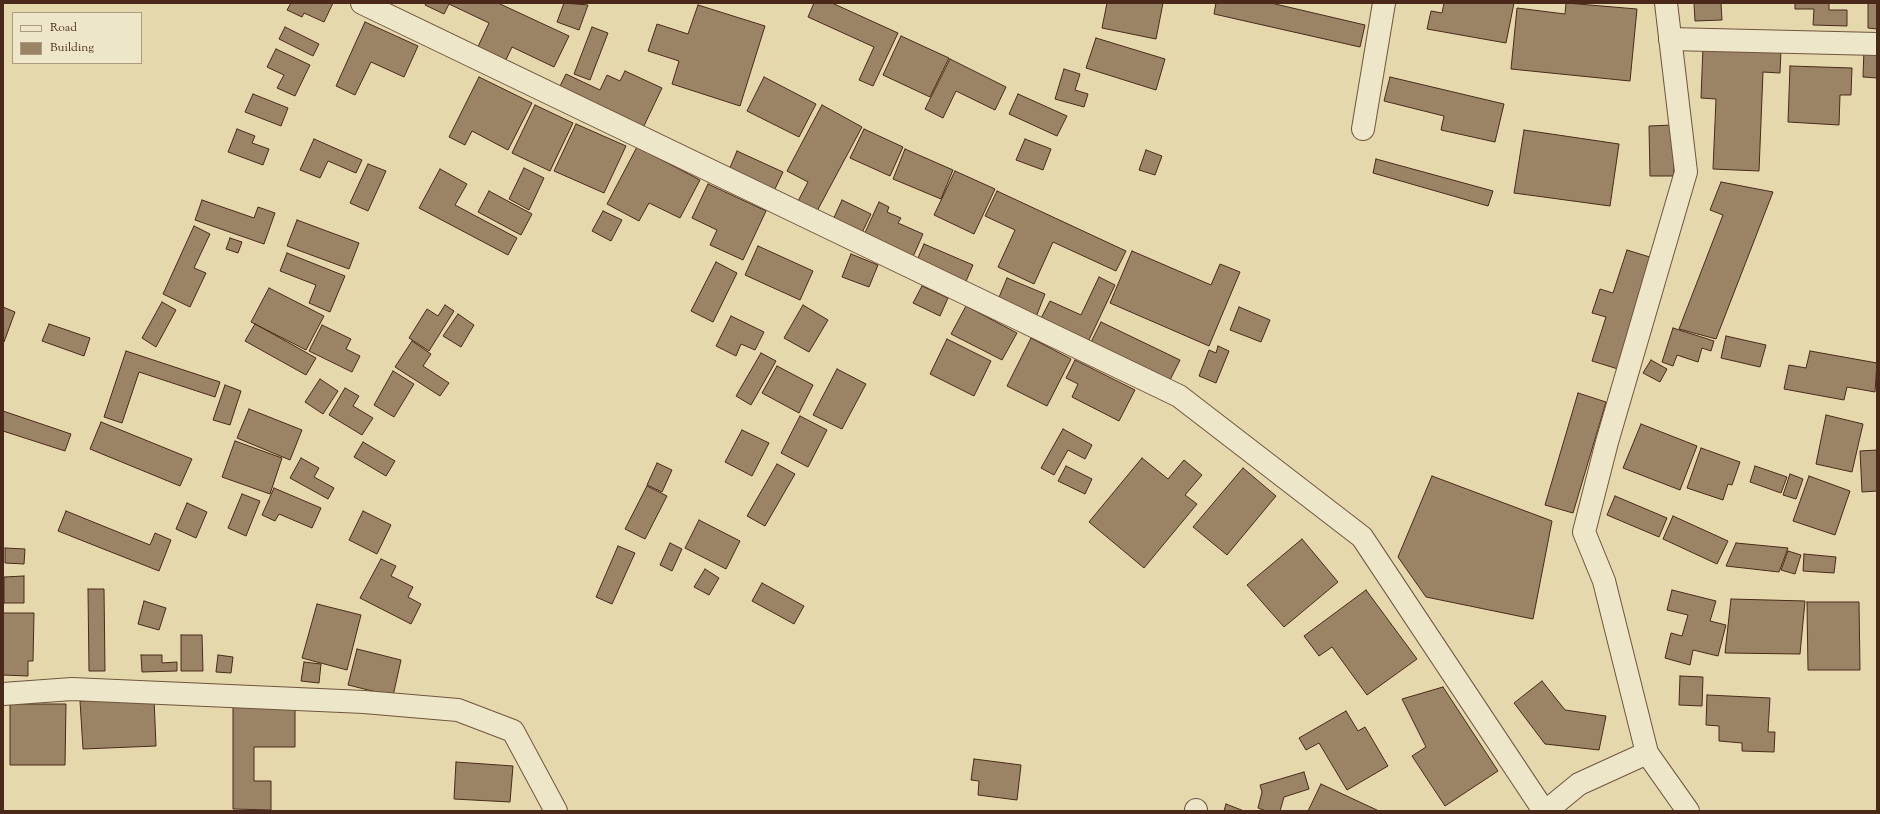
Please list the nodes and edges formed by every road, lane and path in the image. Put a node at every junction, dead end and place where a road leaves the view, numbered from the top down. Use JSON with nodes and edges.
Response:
{"nodes":[{"id":1,"x":362,"y":3,"type":"edge"},
{"id":2,"x":1384,"y":3,"type":"edge"},
{"id":3,"x":1666,"y":3,"type":"edge"},
{"id":4,"x":1670,"y":39,"type":"junction"},
{"id":5,"x":1877,"y":44,"type":"edge"},
{"id":6,"x":1363,"y":129,"type":"dead end"},
{"id":7,"x":3,"y":694,"type":"edge"},
{"id":8,"x":1647,"y":753,"type":"junction"},
{"id":9,"x":556,"y":811,"type":"edge"},
{"id":10,"x":1545,"y":811,"type":"edge"},
{"id":11,"x":1688,"y":811,"type":"edge"}],
"edges":[{"from":1,"to":10,"type":"street"},
{"from":2,"to":6,"type":"street"},
{"from":3,"to":4,"type":"street"},
{"from":4,"to":5,"type":"street"},
{"from":4,"to":8,"type":"street"},
{"from":7,"to":9,"type":"street"},
{"from":8,"to":10,"type":"street"},
{"from":8,"to":11,"type":"street"}]}
